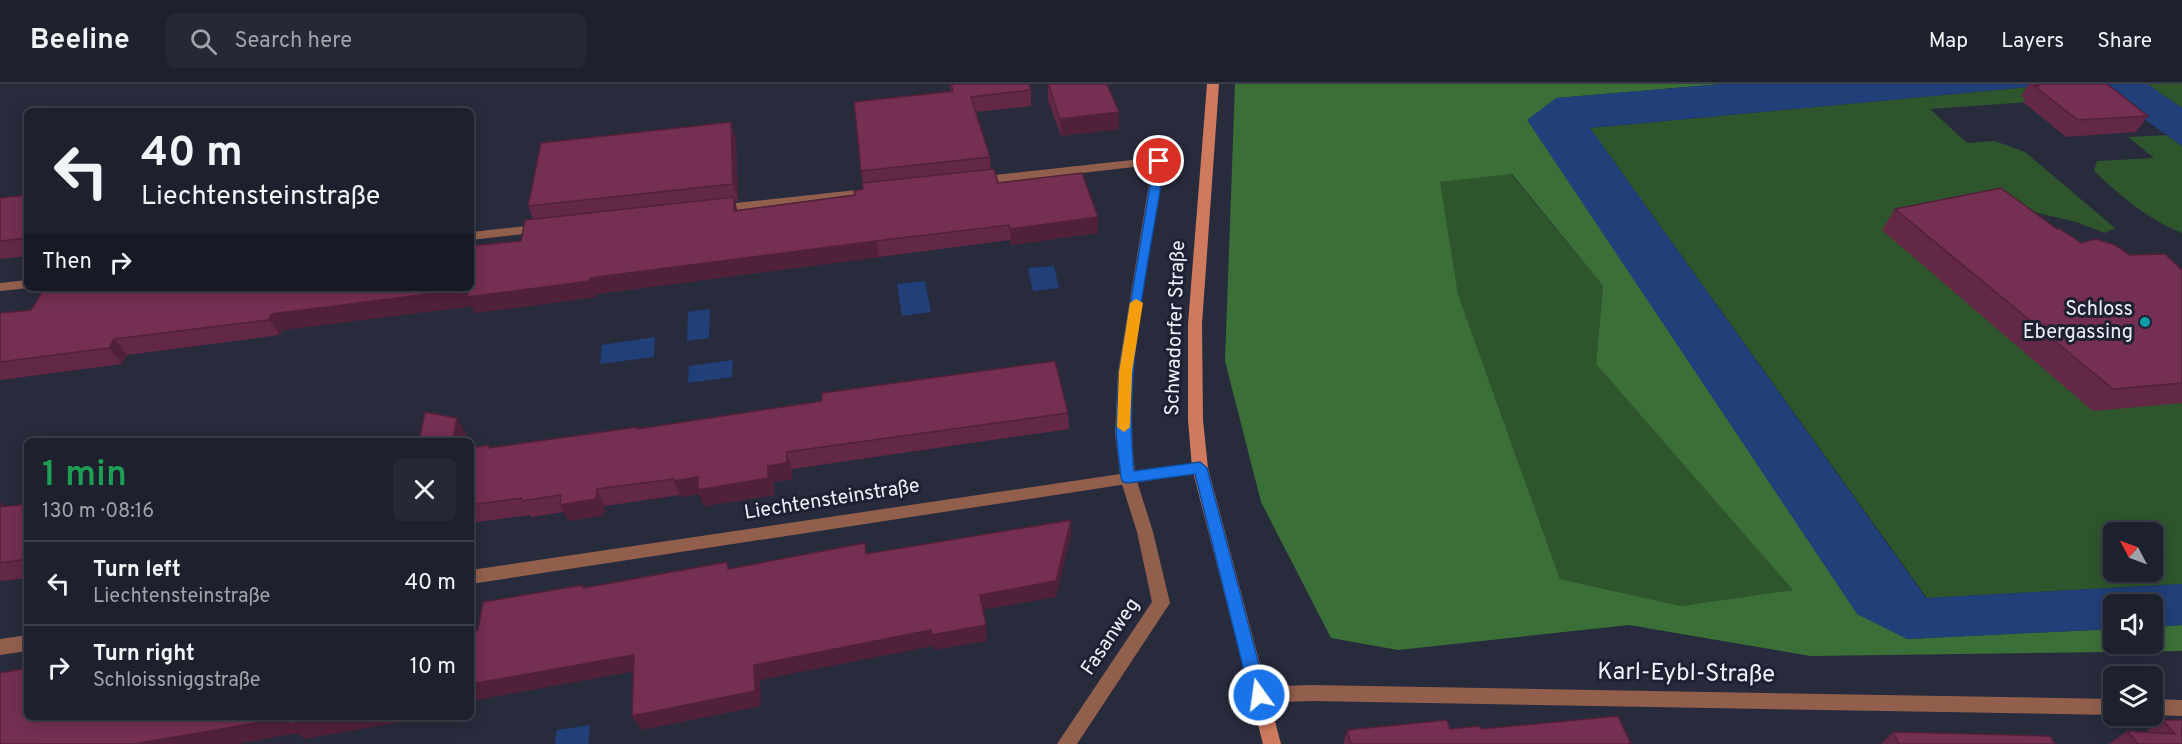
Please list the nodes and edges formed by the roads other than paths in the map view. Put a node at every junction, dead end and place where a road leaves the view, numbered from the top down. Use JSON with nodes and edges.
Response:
{"nodes":[{"id":1,"x":1213,"y":84,"type":"edge"},
{"id":2,"x":957,"y":183,"type":"edge"},
{"id":3,"x":886,"y":191,"type":"edge"},
{"id":4,"x":708,"y":210,"type":"edge"},
{"id":5,"x":554,"y":227,"type":"edge"},
{"id":6,"x":474,"y":236,"type":"edge"},
{"id":7,"x":24,"y":284,"type":"edge"},
{"id":8,"x":0,"y":287,"type":"edge"},
{"id":9,"x":1200,"y":468,"type":"junction"},
{"id":10,"x":1128,"y":478,"type":"junction"},
{"id":11,"x":474,"y":577,"type":"edge"},
{"id":12,"x":24,"y":643,"type":"edge"},
{"id":13,"x":0,"y":647,"type":"edge"},
{"id":14,"x":1259,"y":695,"type":"junction"},
{"id":15,"x":2103,"y":706,"type":"edge"},
{"id":16,"x":2163,"y":707,"type":"edge"},
{"id":17,"x":2182,"y":708,"type":"edge"},
{"id":18,"x":1066,"y":744,"type":"edge"},
{"id":19,"x":1272,"y":744,"type":"edge"}],
"edges":[{"from":1,"to":9,"type":"main road","name":"Schwadorfer Straße"},
{"from":2,"to":10,"type":"street","name":"Fasanweg"},
{"from":3,"to":4,"type":"street"},
{"from":5,"to":6,"type":"street"},
{"from":7,"to":8,"type":"street"},
{"from":9,"to":10,"type":"street","name":"Liechtensteinstraße"},
{"from":9,"to":14,"type":"main road","name":"Schwadorfer Straße"},
{"from":10,"to":11,"type":"street","name":"Liechtensteinstraße"},
{"from":10,"to":18,"type":"street","name":"Fasanweg"},
{"from":12,"to":13,"type":"street"},
{"from":14,"to":15,"type":"street","name":"Karl-Eybl-Straße"},
{"from":14,"to":19,"type":"main road","name":"Schwadorfer Straße"},
{"from":16,"to":17,"type":"street"}]}
